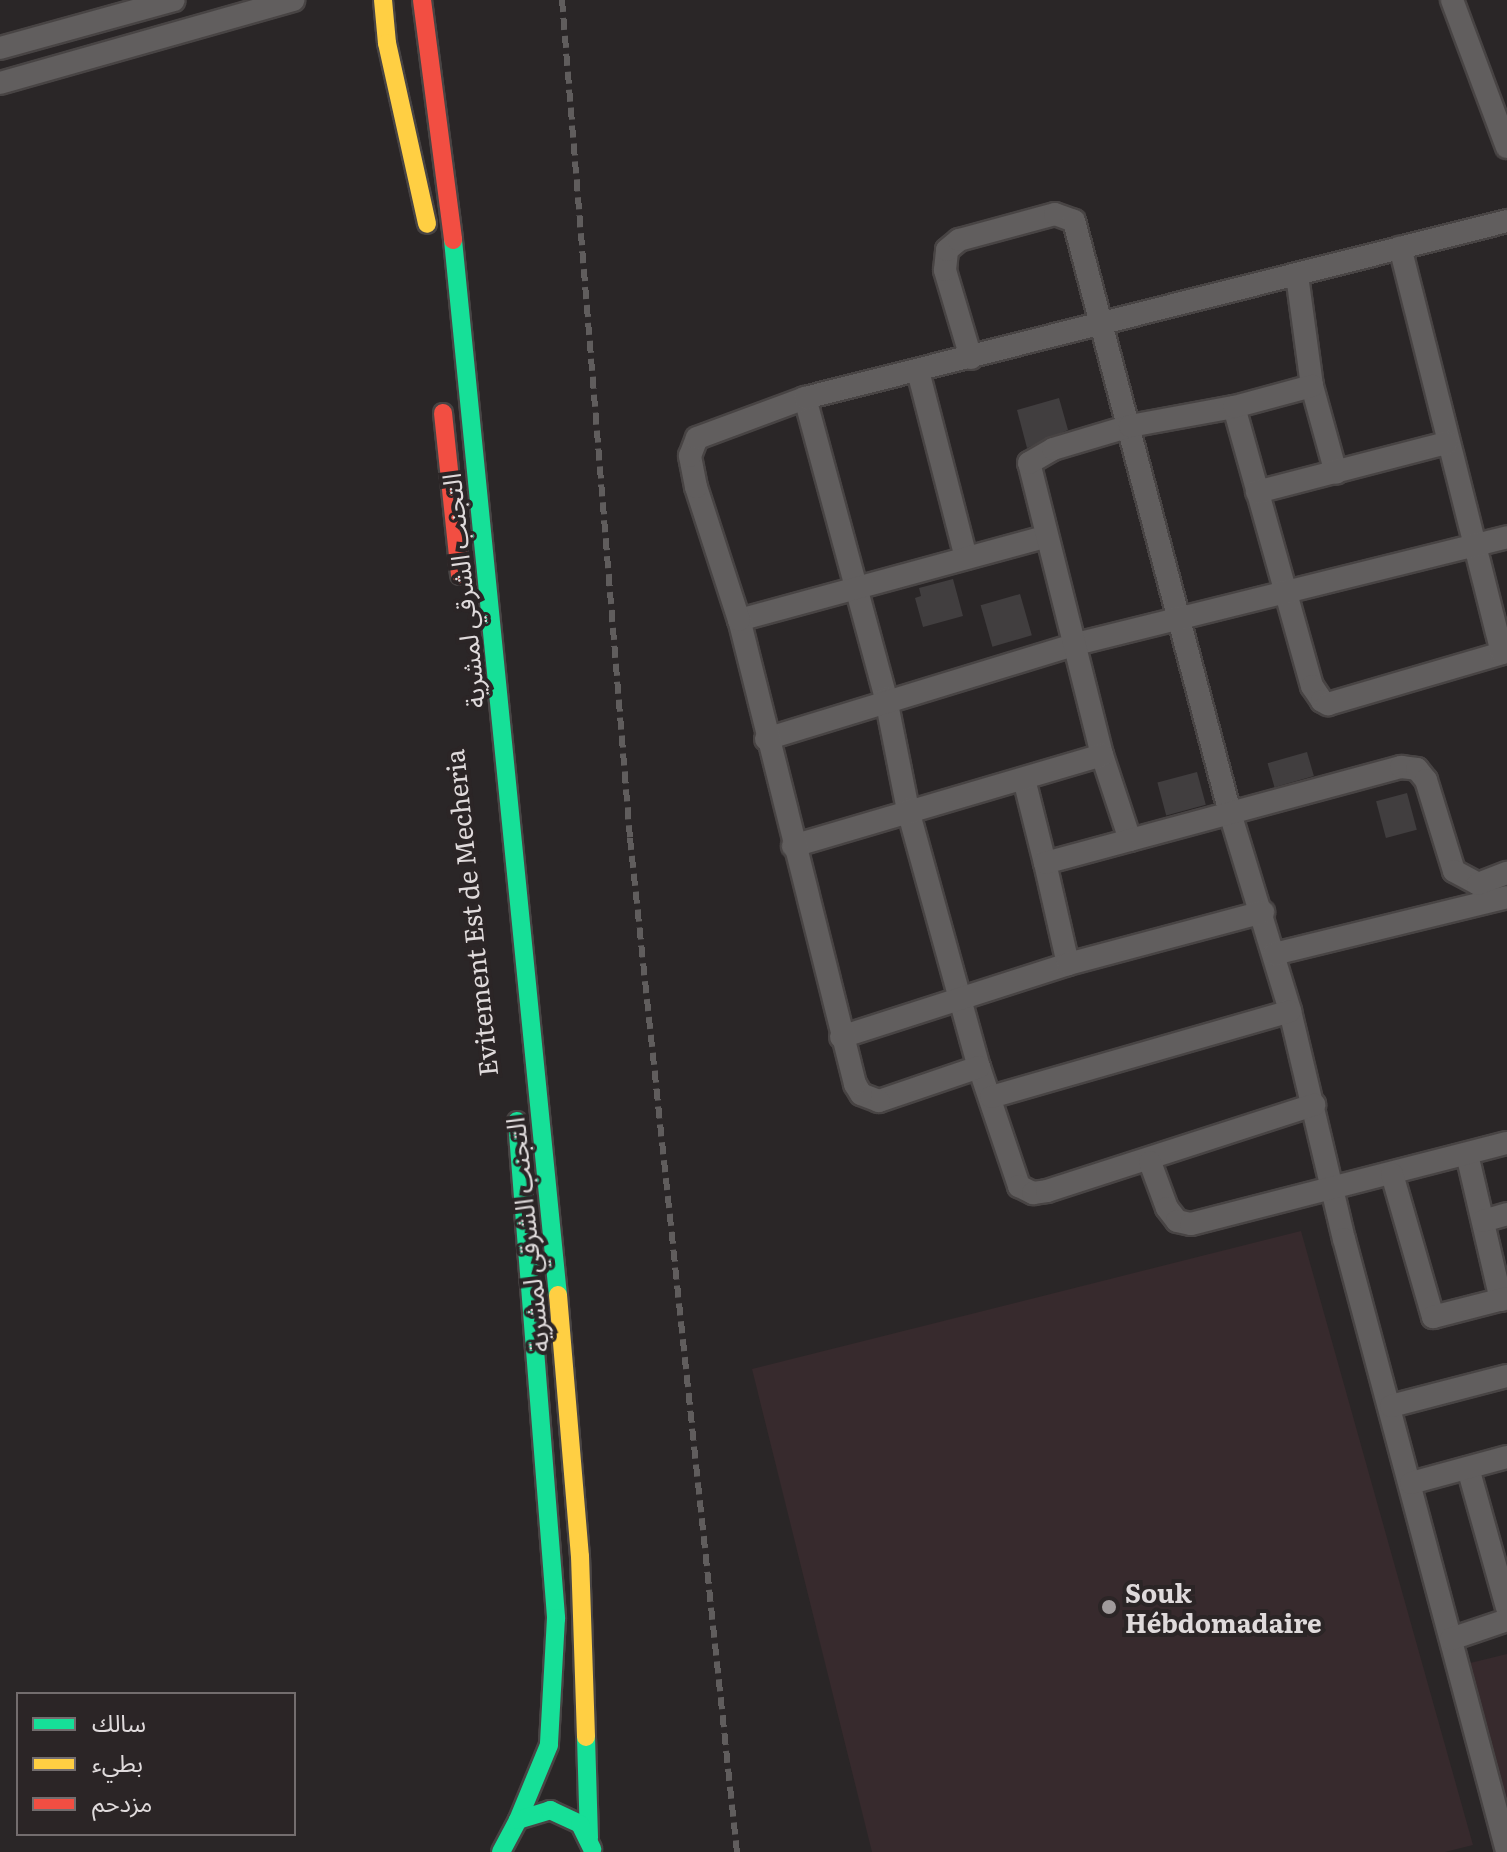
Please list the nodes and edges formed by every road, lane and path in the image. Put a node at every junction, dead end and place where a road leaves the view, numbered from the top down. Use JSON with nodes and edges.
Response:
{"nodes":[{"id":1,"x":174,"y":0,"type":"edge"},
{"id":2,"x":294,"y":0,"type":"edge"},
{"id":3,"x":383,"y":0,"type":"edge"},
{"id":4,"x":422,"y":0,"type":"edge"},
{"id":5,"x":1452,"y":0,"type":"edge"},
{"id":6,"x":0,"y":48,"type":"edge"},
{"id":7,"x":0,"y":83,"type":"edge"},
{"id":8,"x":1507,"y":147,"type":"edge"},
{"id":9,"x":1507,"y":221,"type":"edge"},
{"id":10,"x":429,"y":245,"type":"dead end"},
{"id":11,"x":1400,"y":248,"type":"junction"},
{"id":12,"x":1297,"y":275,"type":"junction"},
{"id":13,"x":1104,"y":324,"type":"junction"},
{"id":14,"x":971,"y":358,"type":"junction"},
{"id":15,"x":918,"y":371,"type":"junction"},
{"id":16,"x":1312,"y":386,"type":"junction"},
{"id":17,"x":805,"y":398,"type":"junction"},
{"id":18,"x":442,"y":400,"type":"dead end"},
{"id":19,"x":1234,"y":407,"type":"junction"},
{"id":20,"x":1130,"y":426,"type":"junction"},
{"id":21,"x":1447,"y":443,"type":"junction"},
{"id":22,"x":1336,"y":473,"type":"junction"},
{"id":23,"x":1257,"y":492,"type":"junction"},
{"id":24,"x":1045,"y":537,"type":"junction"},
{"id":25,"x":1507,"y":537,"type":"edge"},
{"id":26,"x":1478,"y":544,"type":"junction"},
{"id":27,"x":966,"y":558,"type":"junction"},
{"id":28,"x":854,"y":589,"type":"junction"},
{"id":29,"x":1288,"y":594,"type":"junction"},
{"id":30,"x":463,"y":602,"type":"dead end"},
{"id":31,"x":1180,"y":618,"type":"junction"},
{"id":32,"x":739,"y":620,"type":"junction"},
{"id":33,"x":1076,"y":644,"type":"junction"},
{"id":34,"x":1505,"y":661,"type":"edge"},
{"id":35,"x":886,"y":699,"type":"junction"},
{"id":36,"x":766,"y":739,"type":"junction"},
{"id":37,"x":1102,"y":755,"type":"junction"},
{"id":38,"x":1024,"y":779,"type":"junction"},
{"id":39,"x":908,"y":810,"type":"junction"},
{"id":40,"x":1230,"y":813,"type":"junction"},
{"id":41,"x":1130,"y":840,"type":"junction"},
{"id":42,"x":793,"y":846,"type":"junction"},
{"id":43,"x":1045,"y":863,"type":"junction"},
{"id":44,"x":1507,"y":873,"type":"edge"},
{"id":45,"x":1507,"y":897,"type":"edge"},
{"id":46,"x":1263,"y":912,"type":"junction"},
{"id":47,"x":1274,"y":954,"type":"junction"},
{"id":48,"x":1068,"y":964,"type":"junction"},
{"id":49,"x":960,"y":997,"type":"junction"},
{"id":50,"x":1290,"y":1011,"type":"junction"},
{"id":51,"x":841,"y":1037,"type":"junction"},
{"id":52,"x":979,"y":1067,"type":"junction"},
{"id":53,"x":991,"y":1097,"type":"junction"},
{"id":54,"x":515,"y":1105,"type":"dead end"},
{"id":55,"x":1314,"y":1105,"type":"junction"},
{"id":56,"x":1507,"y":1143,"type":"edge"},
{"id":57,"x":1467,"y":1154,"type":"junction"},
{"id":58,"x":1150,"y":1162,"type":"junction"},
{"id":59,"x":1392,"y":1174,"type":"junction"},
{"id":60,"x":1332,"y":1185,"type":"junction"},
{"id":61,"x":1507,"y":1214,"type":"edge"},
{"id":62,"x":1483,"y":1221,"type":"junction"},
{"id":63,"x":1504,"y":1299,"type":"edge"},
{"id":64,"x":1507,"y":1376,"type":"edge"},
{"id":65,"x":1391,"y":1406,"type":"junction"},
{"id":66,"x":1507,"y":1457,"type":"edge"},
{"id":67,"x":1468,"y":1468,"type":"junction"},
{"id":68,"x":1411,"y":1483,"type":"junction"},
{"id":69,"x":1507,"y":1608,"type":"edge"},
{"id":70,"x":1507,"y":1620,"type":"edge"},
{"id":71,"x":1451,"y":1639,"type":"junction"},
{"id":72,"x":518,"y":1820,"type":"junction"},
{"id":73,"x":591,"y":1845,"type":"edge"},
{"id":74,"x":1499,"y":1850,"type":"edge"},
{"id":75,"x":501,"y":1852,"type":"edge"}],
"edges":[{"from":1,"to":6,"type":"street"},
{"from":2,"to":7,"type":"street"},
{"from":3,"to":10,"type":"highway"},
{"from":4,"to":73,"type":"highway","name":"التجنب الشرقي لمشرية"},
{"from":5,"to":8,"type":"street"},
{"from":9,"to":11,"type":"street"},
{"from":11,"to":12,"type":"street"},
{"from":11,"to":21,"type":"street"},
{"from":12,"to":13,"type":"street"},
{"from":12,"to":16,"type":"street"},
{"from":13,"to":14,"type":"street"},
{"from":13,"to":14,"type":"street"},
{"from":13,"to":20,"type":"street"},
{"from":14,"to":15,"type":"street"},
{"from":15,"to":17,"type":"street"},
{"from":15,"to":27,"type":"street"},
{"from":16,"to":19,"type":"street"},
{"from":16,"to":22,"type":"street"},
{"from":17,"to":28,"type":"street"},
{"from":17,"to":32,"type":"street"},
{"from":18,"to":30,"type":"highway"},
{"from":19,"to":20,"type":"street"},
{"from":19,"to":23,"type":"street"},
{"from":20,"to":24,"type":"street"},
{"from":20,"to":31,"type":"street"},
{"from":21,"to":22,"type":"street"},
{"from":21,"to":26,"type":"street"},
{"from":22,"to":23,"type":"street"},
{"from":23,"to":29,"type":"street"},
{"from":24,"to":27,"type":"street"},
{"from":24,"to":33,"type":"street"},
{"from":25,"to":26,"type":"street"},
{"from":26,"to":29,"type":"street"},
{"from":26,"to":34,"type":"street"},
{"from":27,"to":28,"type":"street"},
{"from":28,"to":32,"type":"street"},
{"from":28,"to":35,"type":"street"},
{"from":29,"to":31,"type":"street"},
{"from":29,"to":34,"type":"street"},
{"from":31,"to":33,"type":"street"},
{"from":31,"to":40,"type":"street"},
{"from":32,"to":36,"type":"street"},
{"from":33,"to":35,"type":"street"},
{"from":33,"to":37,"type":"street"},
{"from":35,"to":36,"type":"street"},
{"from":35,"to":39,"type":"street"},
{"from":36,"to":42,"type":"street"},
{"from":37,"to":38,"type":"street"},
{"from":37,"to":41,"type":"street"},
{"from":38,"to":39,"type":"street"},
{"from":38,"to":43,"type":"street"},
{"from":39,"to":42,"type":"street"},
{"from":39,"to":49,"type":"street"},
{"from":40,"to":41,"type":"street"},
{"from":40,"to":44,"type":"street"},
{"from":40,"to":46,"type":"street"},
{"from":41,"to":43,"type":"street"},
{"from":42,"to":51,"type":"street"},
{"from":43,"to":48,"type":"street"},
{"from":45,"to":47,"type":"street"},
{"from":46,"to":47,"type":"street"},
{"from":46,"to":48,"type":"street"},
{"from":47,"to":50,"type":"street"},
{"from":48,"to":49,"type":"street"},
{"from":49,"to":51,"type":"street"},
{"from":49,"to":52,"type":"street"},
{"from":50,"to":53,"type":"street"},
{"from":50,"to":55,"type":"street"},
{"from":51,"to":52,"type":"street"},
{"from":52,"to":53,"type":"street"},
{"from":53,"to":58,"type":"street"},
{"from":54,"to":72,"type":"highway","name":"Evitement Est de Mecheria"},
{"from":55,"to":58,"type":"street"},
{"from":55,"to":60,"type":"street"},
{"from":56,"to":57,"type":"street"},
{"from":57,"to":59,"type":"street"},
{"from":57,"to":62,"type":"street"},
{"from":58,"to":60,"type":"street"},
{"from":59,"to":60,"type":"street"},
{"from":59,"to":63,"type":"street"},
{"from":60,"to":65,"type":"street"},
{"from":61,"to":62,"type":"street"},
{"from":62,"to":63,"type":"street"},
{"from":64,"to":65,"type":"street"},
{"from":65,"to":68,"type":"street"},
{"from":66,"to":67,"type":"street"},
{"from":67,"to":68,"type":"street"},
{"from":67,"to":69,"type":"street"},
{"from":68,"to":71,"type":"street"},
{"from":70,"to":71,"type":"street"},
{"from":71,"to":74,"type":"street"},
{"from":72,"to":73,"type":"highway"},
{"from":72,"to":75,"type":"highway","name":"Evitement Est de Mecheria"}]}
